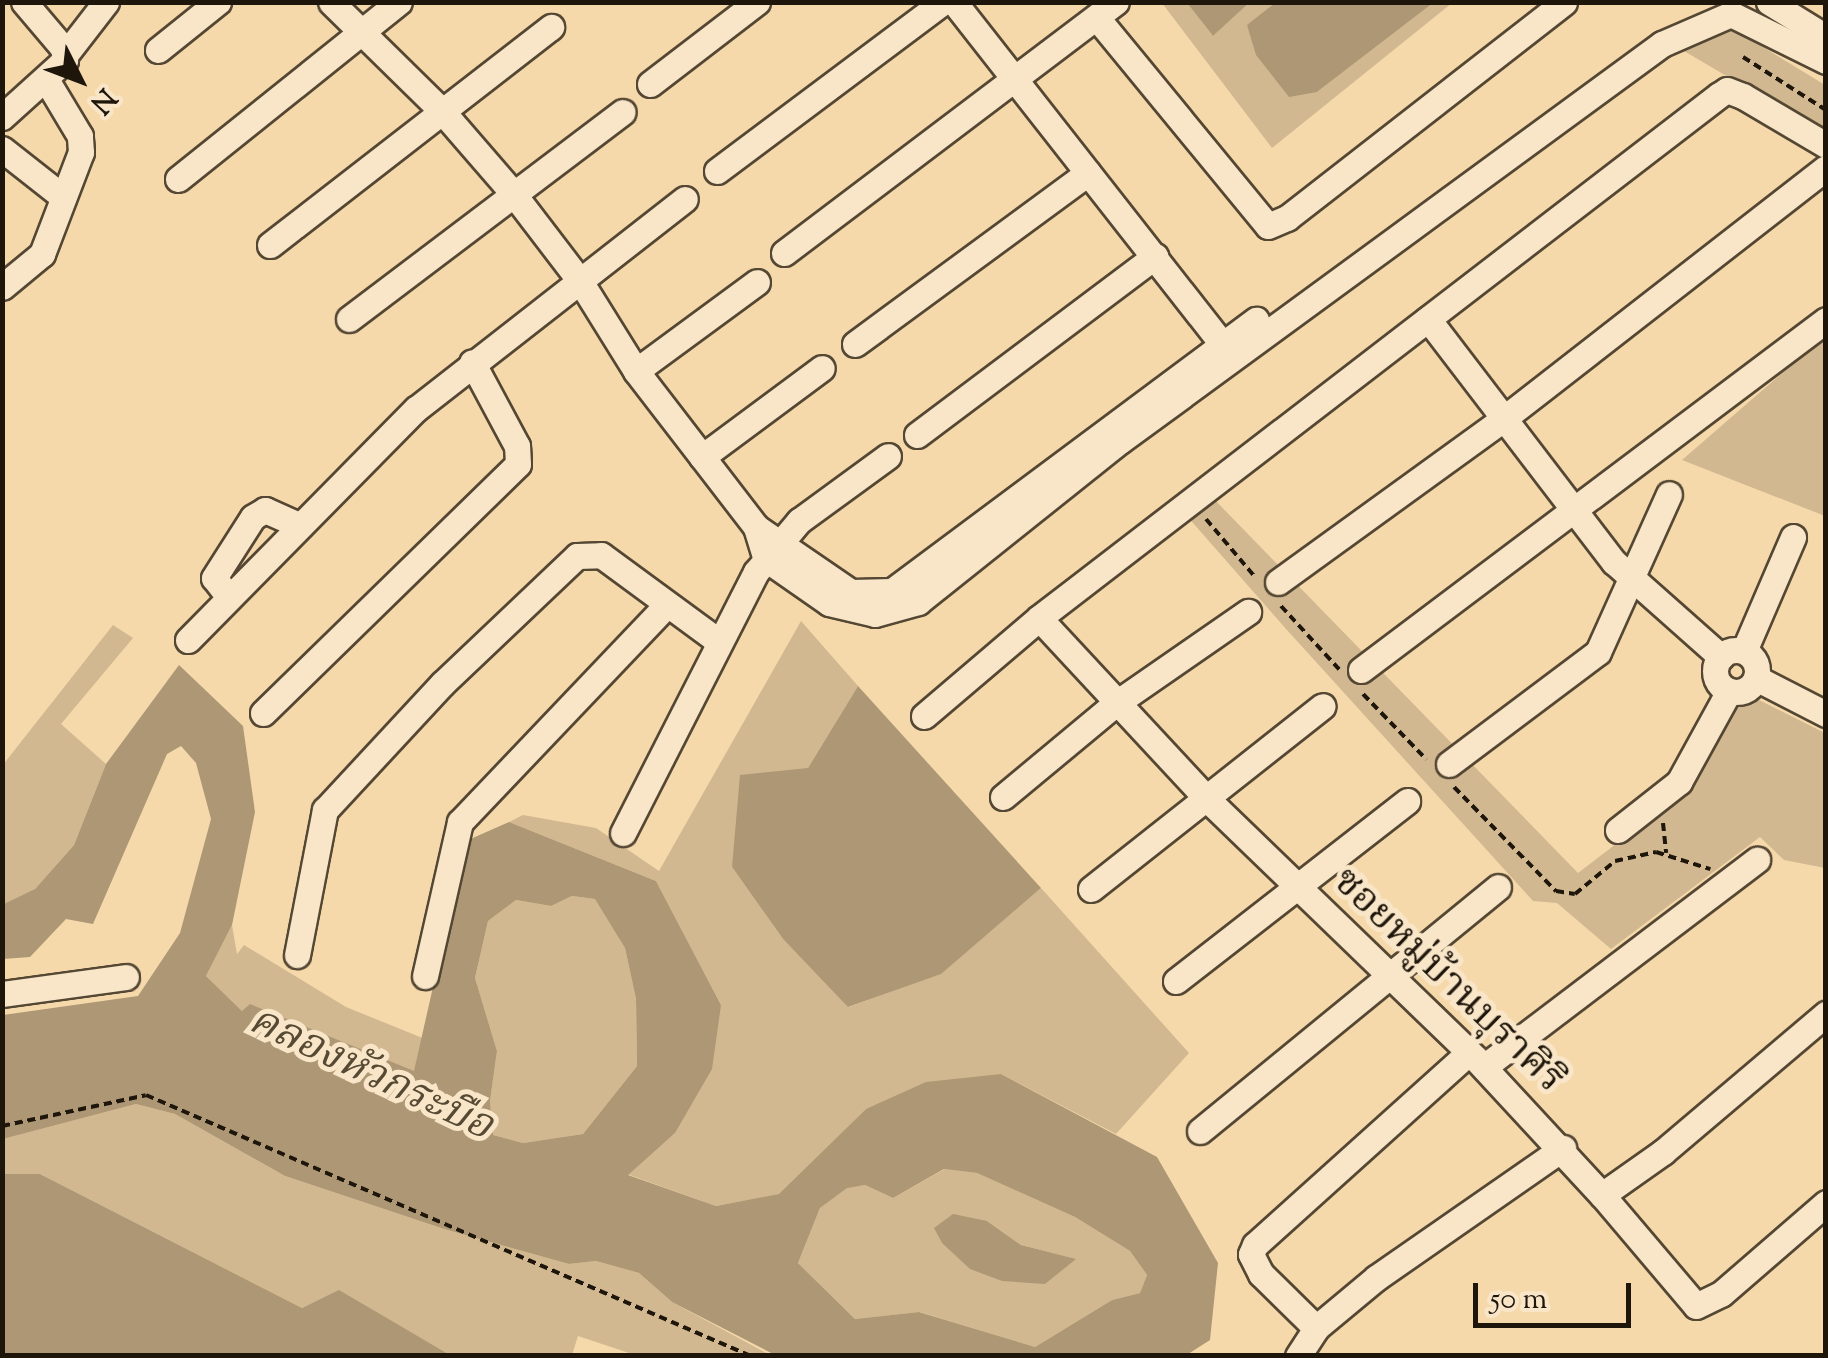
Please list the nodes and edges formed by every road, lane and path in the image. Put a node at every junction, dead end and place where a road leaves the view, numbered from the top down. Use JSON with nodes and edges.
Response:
{"nodes":[{"id":1,"x":24,"y":2,"type":"edge"},
{"id":2,"x":106,"y":2,"type":"edge"},
{"id":3,"x":218,"y":2,"type":"edge"},
{"id":4,"x":331,"y":2,"type":"edge"},
{"id":5,"x":400,"y":2,"type":"edge"},
{"id":6,"x":757,"y":2,"type":"edge"},
{"id":7,"x":943,"y":2,"type":"edge"},
{"id":8,"x":954,"y":2,"type":"edge"},
{"id":9,"x":1564,"y":2,"type":"edge"},
{"id":10,"x":1732,"y":2,"type":"edge"},
{"id":11,"x":1769,"y":2,"type":"edge"},
{"id":12,"x":1107,"y":10,"type":"edge"},
{"id":13,"x":551,"y":26,"type":"dead end"},
{"id":14,"x":358,"y":34,"type":"junction"},
{"id":15,"x":1826,"y":37,"type":"edge"},
{"id":16,"x":158,"y":50,"type":"dead end"},
{"id":17,"x":65,"y":55,"type":"junction"},
{"id":18,"x":1742,"y":57,"type":"dead end"},
{"id":19,"x":1826,"y":61,"type":"edge"},
{"id":20,"x":46,"y":81,"type":"junction"},
{"id":21,"x":1014,"y":83,"type":"junction"},
{"id":22,"x":650,"y":84,"type":"dead end"},
{"id":23,"x":442,"y":110,"type":"junction"},
{"id":24,"x":1826,"y":110,"type":"edge"},
{"id":25,"x":623,"y":112,"type":"dead end"},
{"id":26,"x":2,"y":117,"type":"edge"},
{"id":27,"x":1826,"y":145,"type":"edge"},
{"id":28,"x":2,"y":150,"type":"edge"},
{"id":29,"x":1826,"y":168,"type":"edge"},
{"id":30,"x":717,"y":172,"type":"dead end"},
{"id":31,"x":1088,"y":173,"type":"junction"},
{"id":32,"x":178,"y":179,"type":"dead end"},
{"id":33,"x":512,"y":192,"type":"junction"},
{"id":34,"x":63,"y":197,"type":"junction"},
{"id":35,"x":685,"y":200,"type":"dead end"},
{"id":36,"x":270,"y":245,"type":"dead end"},
{"id":37,"x":784,"y":253,"type":"dead end"},
{"id":38,"x":1155,"y":256,"type":"junction"},
{"id":39,"x":580,"y":281,"type":"junction"},
{"id":40,"x":757,"y":282,"type":"dead end"},
{"id":41,"x":2,"y":287,"type":"edge"},
{"id":42,"x":349,"y":319,"type":"dead end"},
{"id":43,"x":1428,"y":319,"type":"junction"},
{"id":44,"x":1826,"y":320,"type":"edge"},
{"id":45,"x":854,"y":344,"type":"dead end"},
{"id":46,"x":1228,"y":351,"type":"junction"},
{"id":47,"x":472,"y":362,"type":"junction"},
{"id":48,"x":822,"y":368,"type":"dead end"},
{"id":49,"x":636,"y":371,"type":"junction"},
{"id":50,"x":1502,"y":420,"type":"junction"},
{"id":51,"x":918,"y":435,"type":"dead end"},
{"id":52,"x":888,"y":456,"type":"dead end"},
{"id":53,"x":702,"y":458,"type":"junction"},
{"id":54,"x":1669,"y":494,"type":"dead end"},
{"id":55,"x":1576,"y":511,"type":"junction"},
{"id":56,"x":298,"y":526,"type":"junction"},
{"id":57,"x":1793,"y":537,"type":"dead end"},
{"id":58,"x":772,"y":550,"type":"junction"},
{"id":59,"x":1632,"y":579,"type":"junction"},
{"id":60,"x":1278,"y":582,"type":"dead end"},
{"id":61,"x":228,"y":597,"type":"junction"},
{"id":62,"x":666,"y":606,"type":"junction"},
{"id":63,"x":1248,"y":612,"type":"dead end"},
{"id":64,"x":1039,"y":618,"type":"junction"},
{"id":65,"x":188,"y":640,"type":"dead end"},
{"id":66,"x":718,"y":640,"type":"junction"},
{"id":67,"x":1732,"y":654,"type":"junction"},
{"id":68,"x":1360,"y":670,"type":"dead end"},
{"id":69,"x":1756,"y":678,"type":"junction"},
{"id":70,"x":1729,"y":691,"type":"junction"},
{"id":71,"x":1115,"y":704,"type":"junction"},
{"id":72,"x":1323,"y":706,"type":"dead end"},
{"id":73,"x":262,"y":713,"type":"dead end"},
{"id":74,"x":1826,"y":714,"type":"edge"},
{"id":75,"x":924,"y":716,"type":"dead end"},
{"id":76,"x":1449,"y":764,"type":"dead end"},
{"id":77,"x":1003,"y":797,"type":"dead end"},
{"id":78,"x":1206,"y":798,"type":"junction"},
{"id":79,"x":1407,"y":801,"type":"dead end"},
{"id":80,"x":1618,"y":830,"type":"dead end"},
{"id":81,"x":623,"y":833,"type":"dead end"},
{"id":82,"x":1757,"y":860,"type":"dead end"},
{"id":83,"x":1498,"y":887,"type":"dead end"},
{"id":84,"x":1091,"y":888,"type":"dead end"},
{"id":85,"x":1296,"y":888,"type":"junction"},
{"id":86,"x":297,"y":954,"type":"dead end"},
{"id":87,"x":425,"y":976,"type":"dead end"},
{"id":88,"x":1388,"y":976,"type":"junction"},
{"id":89,"x":126,"y":977,"type":"dead end"},
{"id":90,"x":1176,"y":981,"type":"dead end"},
{"id":91,"x":2,"y":994,"type":"edge"},
{"id":92,"x":1826,"y":1014,"type":"edge"},
{"id":93,"x":1477,"y":1060,"type":"junction"},
{"id":94,"x":2,"y":1126,"type":"edge"},
{"id":95,"x":1200,"y":1131,"type":"dead end"},
{"id":96,"x":1563,"y":1148,"type":"junction"},
{"id":97,"x":1602,"y":1194,"type":"junction"},
{"id":98,"x":1826,"y":1203,"type":"edge"},
{"id":99,"x":1316,"y":1328,"type":"junction"},
{"id":100,"x":750,"y":1356,"type":"edge"},
{"id":101,"x":1298,"y":1356,"type":"edge"}],
"edges":[{"from":1,"to":17,"type":"street"},
{"from":2,"to":17,"type":"street"},
{"from":3,"to":16,"type":"street"},
{"from":4,"to":14,"type":"street"},
{"from":5,"to":14,"type":"street"},
{"from":6,"to":22,"type":"street"},
{"from":7,"to":30,"type":"street"},
{"from":8,"to":21,"type":"street"},
{"from":9,"to":12,"type":"street"},
{"from":10,"to":46,"type":"street"},
{"from":11,"to":15,"type":"street"},
{"from":12,"to":21,"type":"street"},
{"from":13,"to":23,"type":"street"},
{"from":14,"to":23,"type":"street"},
{"from":14,"to":32,"type":"street"},
{"from":17,"to":20,"type":"street"},
{"from":18,"to":24,"type":"path"},
{"from":19,"to":46,"type":"street"},
{"from":20,"to":26,"type":"street"},
{"from":20,"to":34,"type":"street"},
{"from":21,"to":31,"type":"street"},
{"from":21,"to":37,"type":"street"},
{"from":23,"to":33,"type":"street"},
{"from":23,"to":36,"type":"street"},
{"from":25,"to":33,"type":"street"},
{"from":27,"to":43,"type":"street"},
{"from":28,"to":34,"type":"street"},
{"from":29,"to":50,"type":"street"},
{"from":31,"to":38,"type":"street"},
{"from":31,"to":45,"type":"street"},
{"from":33,"to":39,"type":"street"},
{"from":33,"to":42,"type":"street"},
{"from":34,"to":41,"type":"street"},
{"from":35,"to":39,"type":"street"},
{"from":38,"to":46,"type":"street"},
{"from":38,"to":51,"type":"street"},
{"from":39,"to":47,"type":"street"},
{"from":39,"to":49,"type":"street"},
{"from":40,"to":49,"type":"street"},
{"from":43,"to":50,"type":"street"},
{"from":43,"to":64,"type":"street"},
{"from":44,"to":55,"type":"street"},
{"from":46,"to":58,"type":"street"},
{"from":47,"to":56,"type":"street"},
{"from":47,"to":73,"type":"street"},
{"from":48,"to":53,"type":"street"},
{"from":49,"to":53,"type":"street"},
{"from":50,"to":55,"type":"street"},
{"from":50,"to":60,"type":"street"},
{"from":52,"to":58,"type":"street"},
{"from":53,"to":58,"type":"street"},
{"from":54,"to":59,"type":"street"},
{"from":55,"to":59,"type":"street"},
{"from":55,"to":68,"type":"street"},
{"from":56,"to":61,"type":"street"},
{"from":56,"to":61,"type":"street"},
{"from":57,"to":67,"type":"street"},
{"from":58,"to":66,"type":"street"},
{"from":59,"to":67,"type":"street"},
{"from":59,"to":76,"type":"street"},
{"from":61,"to":65,"type":"street"},
{"from":62,"to":66,"type":"street"},
{"from":62,"to":86,"type":"street"},
{"from":62,"to":87,"type":"street"},
{"from":63,"to":71,"type":"street"},
{"from":64,"to":71,"type":"street","name":"ซอยหมู่บ้านบุราศิริ"},
{"from":64,"to":75,"type":"street"},
{"from":66,"to":81,"type":"street"},
{"from":67,"to":69,"type":"street"},
{"from":67,"to":70,"type":"street"},
{"from":69,"to":70,"type":"street"},
{"from":69,"to":74,"type":"street"},
{"from":70,"to":80,"type":"street"},
{"from":71,"to":77,"type":"street"},
{"from":71,"to":78,"type":"street","name":"ซอยหมู่บ้านบุราศิริ"},
{"from":72,"to":78,"type":"street"},
{"from":78,"to":84,"type":"street"},
{"from":78,"to":85,"type":"street","name":"ซอยหมู่บ้านบุราศิริ"},
{"from":79,"to":85,"type":"street"},
{"from":82,"to":93,"type":"street"},
{"from":83,"to":88,"type":"street"},
{"from":85,"to":88,"type":"street","name":"ซอยหมู่บ้านบุราศิริ"},
{"from":85,"to":90,"type":"street"},
{"from":88,"to":93,"type":"street","name":"ซอยหมู่บ้านบุราศิริ"},
{"from":88,"to":95,"type":"street"},
{"from":89,"to":91,"type":"street"},
{"from":92,"to":97,"type":"street"},
{"from":93,"to":96,"type":"street","name":"ซอยหมู่บ้านบุราศิริ"},
{"from":93,"to":99,"type":"street"},
{"from":94,"to":100,"type":"path"},
{"from":96,"to":97,"type":"street","name":"ซอยหมู่บ้านบุราศิริ"},
{"from":96,"to":99,"type":"street"},
{"from":97,"to":98,"type":"street","name":"ซอยหมู่บ้านบุราศิริ"},
{"from":99,"to":101,"type":"street"}]}
